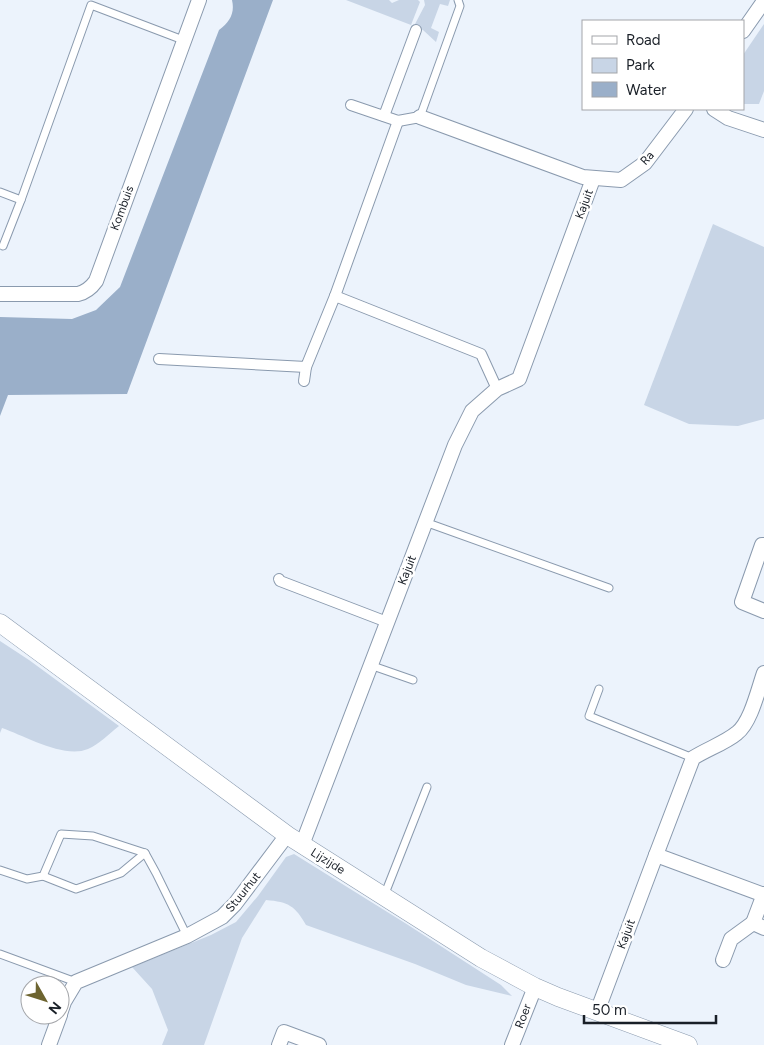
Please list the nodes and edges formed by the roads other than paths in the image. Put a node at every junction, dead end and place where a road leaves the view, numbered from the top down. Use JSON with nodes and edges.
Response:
{"nodes":[{"id":1,"x":199,"y":0,"type":"edge"},
{"id":2,"x":458,"y":0,"type":"edge"},
{"id":3,"x":764,"y":1,"type":"edge"},
{"id":4,"x":416,"y":30,"type":"dead end"},
{"id":5,"x":744,"y":30,"type":"edge"},
{"id":6,"x":183,"y":40,"type":"junction"},
{"id":7,"x":351,"y":105,"type":"dead end"},
{"id":8,"x":685,"y":110,"type":"edge"},
{"id":9,"x":716,"y":110,"type":"edge"},
{"id":10,"x":384,"y":116,"type":"junction"},
{"id":11,"x":420,"y":116,"type":"junction"},
{"id":12,"x":398,"y":121,"type":"junction"},
{"id":13,"x":764,"y":130,"type":"edge"},
{"id":14,"x":593,"y":179,"type":"junction"},
{"id":15,"x":0,"y":192,"type":"edge"},
{"id":16,"x":20,"y":200,"type":"junction"},
{"id":17,"x":3,"y":246,"type":"dead end"},
{"id":18,"x":0,"y":294,"type":"edge"},
{"id":19,"x":335,"y":296,"type":"junction"},
{"id":20,"x":159,"y":360,"type":"dead end"},
{"id":21,"x":306,"y":367,"type":"junction"},
{"id":22,"x":304,"y":381,"type":"dead end"},
{"id":23,"x":497,"y":388,"type":"junction"},
{"id":24,"x":425,"y":522,"type":"junction"},
{"id":25,"x":764,"y":545,"type":"edge"},
{"id":26,"x":279,"y":579,"type":"dead end"},
{"id":27,"x":609,"y":588,"type":"dead end"},
{"id":28,"x":764,"y":611,"type":"edge"},
{"id":29,"x":387,"y":622,"type":"junction"},
{"id":30,"x":0,"y":623,"type":"edge"},
{"id":31,"x":370,"y":665,"type":"junction"},
{"id":32,"x":764,"y":673,"type":"edge"},
{"id":33,"x":413,"y":680,"type":"dead end"},
{"id":34,"x":599,"y":689,"type":"dead end"},
{"id":35,"x":693,"y":758,"type":"junction"},
{"id":36,"x":427,"y":787,"type":"dead end"},
{"id":37,"x":287,"y":835,"type":"junction"},
{"id":38,"x":302,"y":845,"type":"junction"},
{"id":39,"x":145,"y":854,"type":"junction"},
{"id":40,"x":656,"y":855,"type":"junction"},
{"id":41,"x":0,"y":870,"type":"edge"},
{"id":42,"x":43,"y":876,"type":"junction"},
{"id":43,"x":764,"y":895,"type":"edge"},
{"id":44,"x":384,"y":897,"type":"junction"},
{"id":45,"x":758,"y":925,"type":"edge"},
{"id":46,"x":187,"y":936,"type":"junction"},
{"id":47,"x":0,"y":954,"type":"edge"},
{"id":48,"x":723,"y":960,"type":"dead end"},
{"id":49,"x":76,"y":982,"type":"junction"},
{"id":50,"x":535,"y":987,"type":"junction"},
{"id":51,"x":70,"y":992,"type":"edge"},
{"id":52,"x":597,"y":1012,"type":"junction"},
{"id":53,"x":56,"y":1025,"type":"edge"},
{"id":54,"x":49,"y":1045,"type":"edge"},
{"id":55,"x":279,"y":1045,"type":"edge"},
{"id":56,"x":319,"y":1045,"type":"edge"},
{"id":57,"x":512,"y":1045,"type":"edge"},
{"id":58,"x":688,"y":1045,"type":"edge"}],
"edges":[{"from":1,"to":6,"type":"street","name":"Kombuis"},
{"from":2,"to":11,"type":"lane"},
{"from":3,"to":5,"type":"street"},
{"from":4,"to":10,"type":"street"},
{"from":6,"to":16,"type":"lane"},
{"from":6,"to":18,"type":"street","name":"Kombuis"},
{"from":7,"to":10,"type":"street"},
{"from":8,"to":14,"type":"street","name":"Ra"},
{"from":9,"to":13,"type":"street"},
{"from":10,"to":12,"type":"street"},
{"from":11,"to":12,"type":"street"},
{"from":11,"to":14,"type":"street","name":"Kajuit"},
{"from":12,"to":19,"type":"street"},
{"from":14,"to":23,"type":"street","name":"Kajuit"},
{"from":15,"to":16,"type":"lane"},
{"from":16,"to":17,"type":"lane"},
{"from":19,"to":21,"type":"street"},
{"from":19,"to":23,"type":"street"},
{"from":20,"to":21,"type":"street"},
{"from":21,"to":22,"type":"street"},
{"from":23,"to":24,"type":"street","name":"Kajuit"},
{"from":24,"to":27,"type":"lane"},
{"from":24,"to":29,"type":"street","name":"Kajuit"},
{"from":25,"to":28,"type":"street"},
{"from":26,"to":29,"type":"street"},
{"from":29,"to":31,"type":"street","name":"Kajuit"},
{"from":30,"to":37,"type":"street","name":"Lijzijde"},
{"from":31,"to":33,"type":"lane"},
{"from":31,"to":38,"type":"street","name":"Kajuit"},
{"from":32,"to":35,"type":"street"},
{"from":34,"to":35,"type":"lane"},
{"from":35,"to":40,"type":"street","name":"Kajuit"},
{"from":36,"to":44,"type":"lane"},
{"from":37,"to":38,"type":"street","name":"Lijzijde"},
{"from":37,"to":46,"type":"street","name":"Stuurhut"},
{"from":38,"to":44,"type":"street","name":"Lijzijde"},
{"from":39,"to":42,"type":"lane"},
{"from":39,"to":42,"type":"lane"},
{"from":39,"to":46,"type":"lane"},
{"from":40,"to":43,"type":"street"},
{"from":40,"to":52,"type":"street","name":"Kajuit"},
{"from":41,"to":42,"type":"lane"},
{"from":43,"to":45,"type":"street"},
{"from":44,"to":50,"type":"street","name":"Lijzijde"},
{"from":45,"to":48,"type":"street"},
{"from":46,"to":49,"type":"street","name":"Stuurhut"},
{"from":47,"to":49,"type":"lane"},
{"from":49,"to":51,"type":"street"},
{"from":50,"to":52,"type":"street","name":"Lijzijde"},
{"from":50,"to":57,"type":"street","name":"Roer"},
{"from":52,"to":58,"type":"street","name":"Lijzijde"},
{"from":53,"to":54,"type":"street"},
{"from":55,"to":56,"type":"street"}]}
